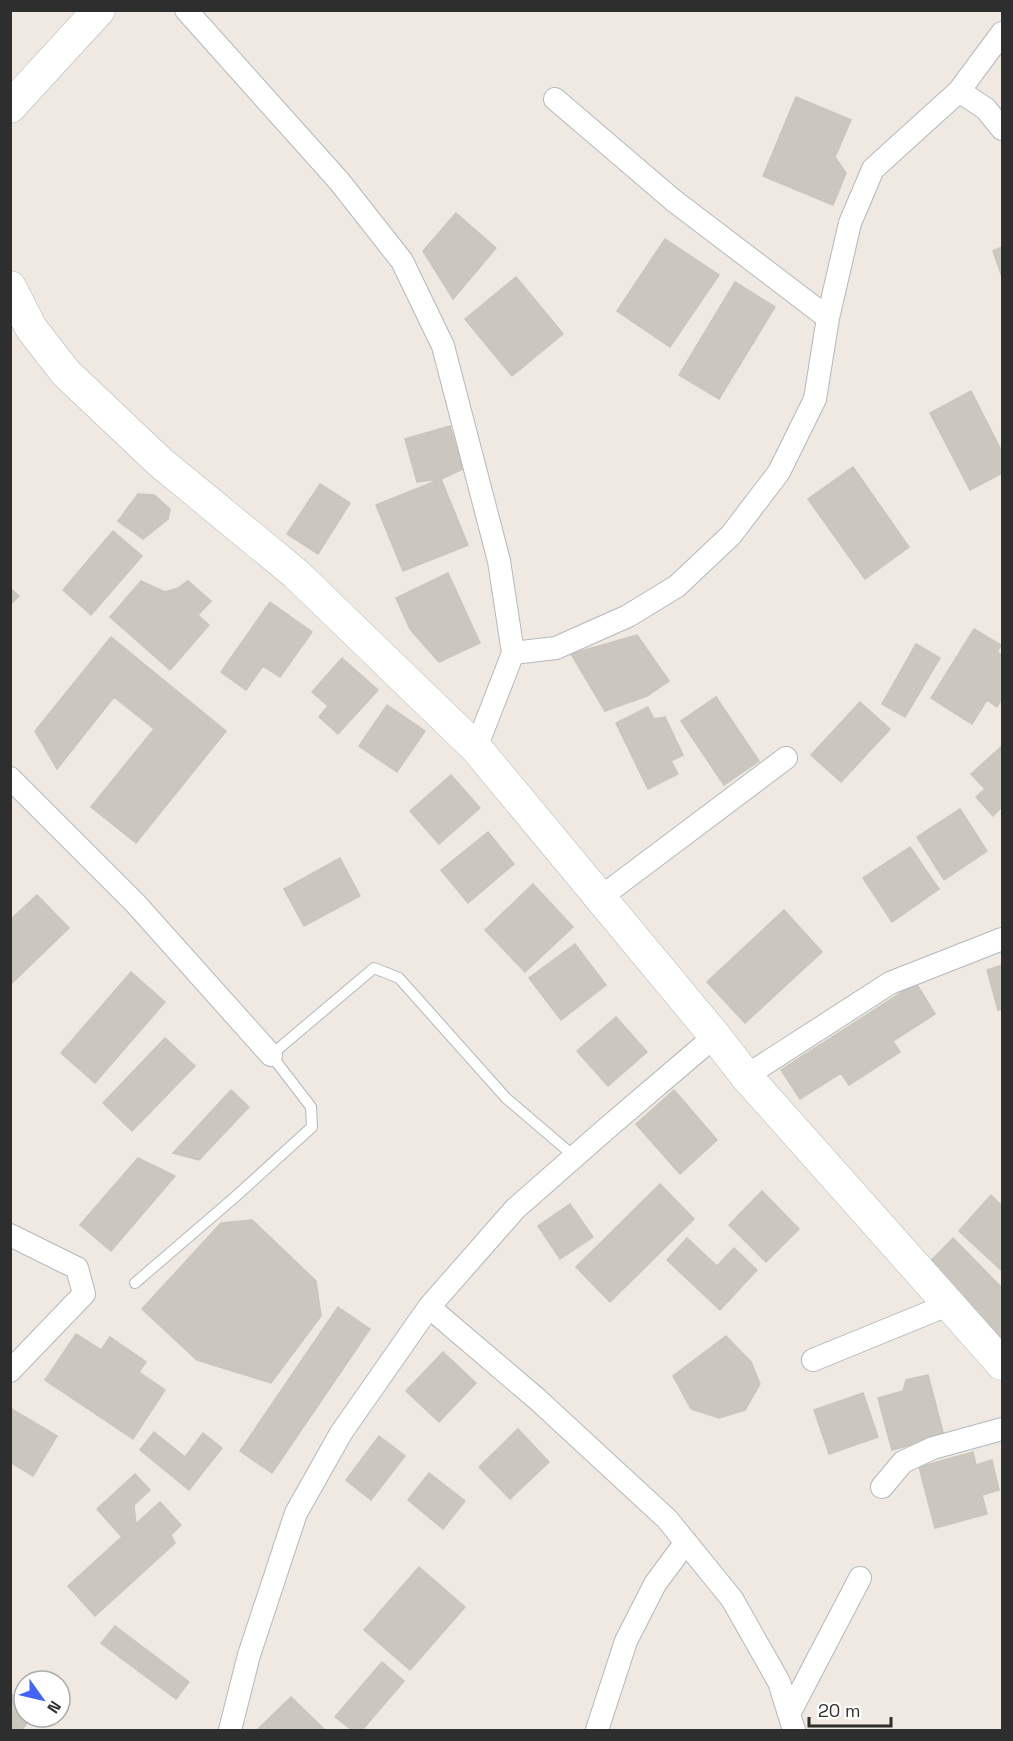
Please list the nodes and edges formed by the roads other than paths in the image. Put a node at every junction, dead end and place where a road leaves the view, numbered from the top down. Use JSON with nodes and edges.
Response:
{"nodes":[{"id":1,"x":99,"y":10,"type":"edge"},
{"id":2,"x":186,"y":10,"type":"edge"},
{"id":3,"x":1002,"y":33,"type":"edge"},
{"id":4,"x":959,"y":91,"type":"junction"},
{"id":5,"x":555,"y":99,"type":"dead end"},
{"id":6,"x":10,"y":107,"type":"edge"},
{"id":7,"x":1002,"y":129,"type":"edge"},
{"id":8,"x":10,"y":287,"type":"edge"},
{"id":9,"x":828,"y":318,"type":"junction"},
{"id":10,"x":513,"y":653,"type":"junction"},
{"id":11,"x":476,"y":748,"type":"junction"},
{"id":12,"x":786,"y":758,"type":"dead end"},
{"id":13,"x":13,"y":785,"type":"edge"},
{"id":14,"x":600,"y":897,"type":"junction"},
{"id":15,"x":1002,"y":939,"type":"edge"},
{"id":16,"x":716,"y":1036,"type":"junction"},
{"id":17,"x":271,"y":1055,"type":"junction"},
{"id":18,"x":746,"y":1076,"type":"junction"},
{"id":19,"x":575,"y":1156,"type":"junction"},
{"id":20,"x":10,"y":1234,"type":"edge"},
{"id":21,"x":135,"y":1283,"type":"dead end"},
{"id":22,"x":950,"y":1304,"type":"junction"},
{"id":23,"x":429,"y":1306,"type":"junction"},
{"id":24,"x":813,"y":1360,"type":"dead end"},
{"id":25,"x":1002,"y":1364,"type":"edge"},
{"id":26,"x":10,"y":1371,"type":"edge"},
{"id":27,"x":1002,"y":1429,"type":"edge"},
{"id":28,"x":882,"y":1487,"type":"dead end"},
{"id":29,"x":686,"y":1542,"type":"junction"},
{"id":30,"x":860,"y":1578,"type":"dead end"},
{"id":31,"x":791,"y":1722,"type":"edge"},
{"id":32,"x":231,"y":1731,"type":"edge"},
{"id":33,"x":597,"y":1731,"type":"edge"}],
"edges":[{"from":1,"to":6,"type":"street"},
{"from":2,"to":10,"type":"street"},
{"from":3,"to":4,"type":"street"},
{"from":4,"to":7,"type":"street"},
{"from":4,"to":9,"type":"street"},
{"from":5,"to":9,"type":"street"},
{"from":8,"to":11,"type":"street"},
{"from":9,"to":10,"type":"street"},
{"from":10,"to":11,"type":"street"},
{"from":11,"to":14,"type":"street"},
{"from":12,"to":14,"type":"street"},
{"from":13,"to":17,"type":"street"},
{"from":14,"to":16,"type":"street"},
{"from":15,"to":18,"type":"street"},
{"from":16,"to":18,"type":"street"},
{"from":16,"to":19,"type":"street"},
{"from":17,"to":19,"type":"lane"},
{"from":17,"to":21,"type":"lane"},
{"from":18,"to":22,"type":"street"},
{"from":19,"to":23,"type":"street"},
{"from":20,"to":26,"type":"street"},
{"from":22,"to":24,"type":"street"},
{"from":22,"to":25,"type":"street"},
{"from":23,"to":29,"type":"street"},
{"from":23,"to":32,"type":"street"},
{"from":27,"to":28,"type":"street"},
{"from":29,"to":31,"type":"street"},
{"from":29,"to":33,"type":"street"},
{"from":30,"to":31,"type":"street"}]}
